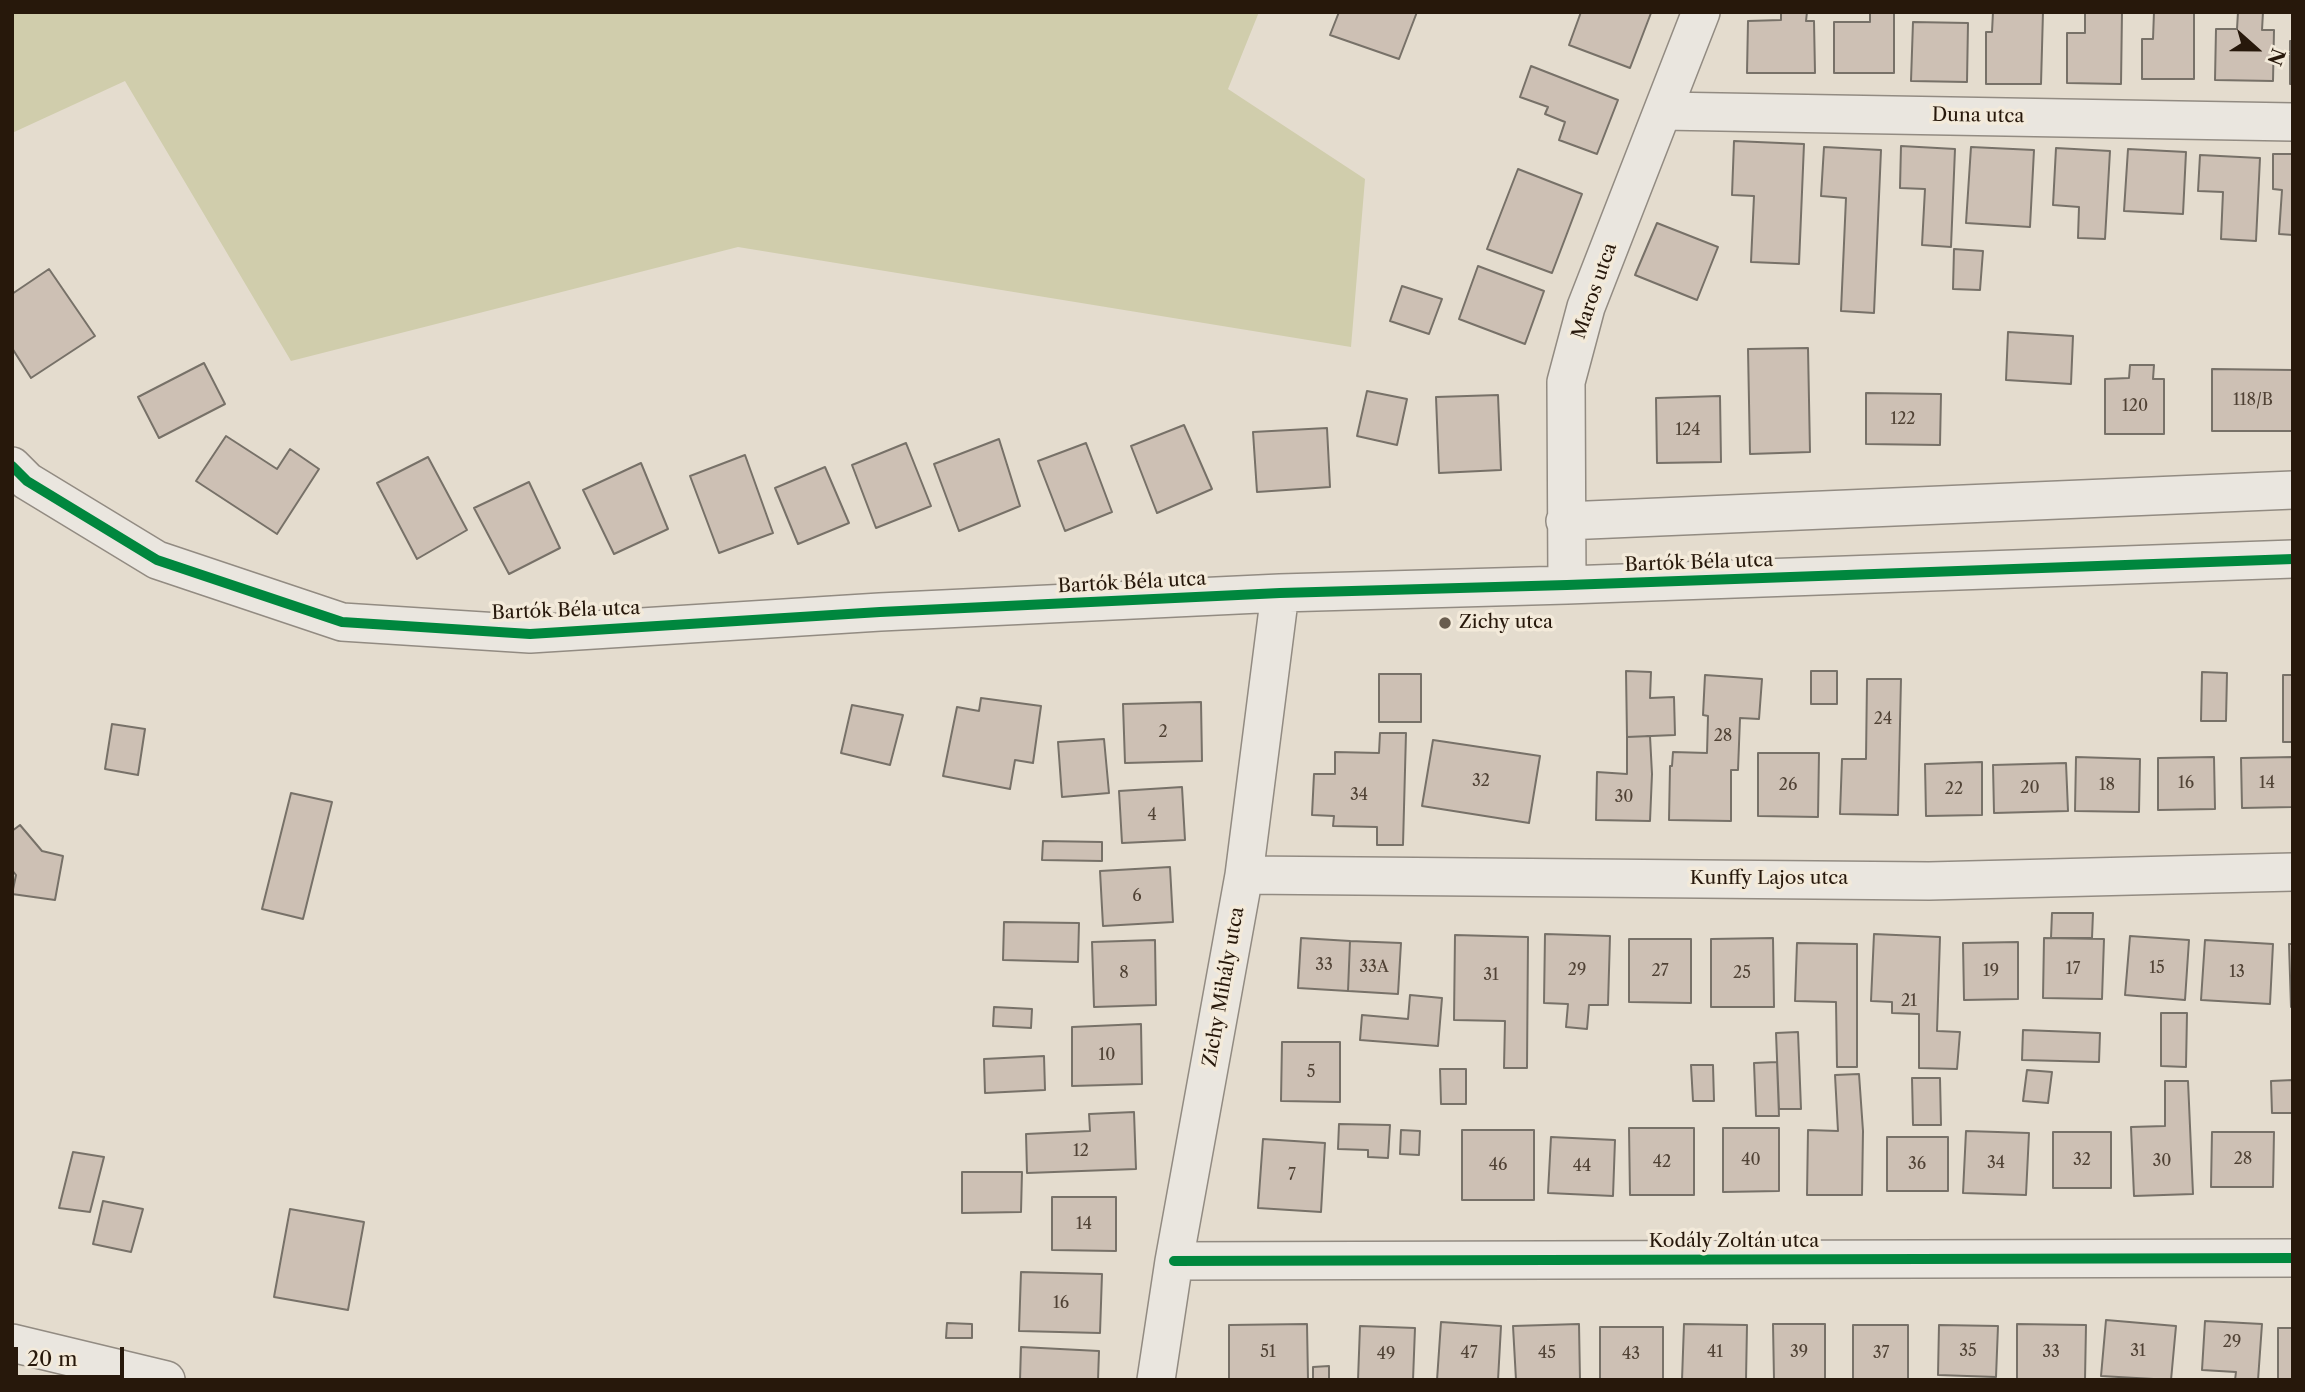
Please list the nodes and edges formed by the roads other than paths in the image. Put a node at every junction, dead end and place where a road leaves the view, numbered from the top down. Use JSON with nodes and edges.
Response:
{"nodes":[{"id":1,"x":1702,"y":12,"type":"edge"},
{"id":2,"x":1662,"y":111,"type":"junction"},
{"id":3,"x":2293,"y":122,"type":"edge"},
{"id":4,"x":12,"y":466,"type":"edge"},
{"id":5,"x":2293,"y":491,"type":"edge"},
{"id":6,"x":1565,"y":521,"type":"junction"},
{"id":7,"x":2293,"y":559,"type":"edge"},
{"id":8,"x":1567,"y":585,"type":"junction"},
{"id":9,"x":1280,"y":593,"type":"junction"},
{"id":10,"x":2293,"y":872,"type":"edge"},
{"id":11,"x":1244,"y":875,"type":"junction"},
{"id":12,"x":2293,"y":1258,"type":"edge"},
{"id":13,"x":1174,"y":1261,"type":"junction"},
{"id":14,"x":12,"y":1343,"type":"edge"},
{"id":15,"x":166,"y":1380,"type":"edge"},
{"id":16,"x":1156,"y":1380,"type":"edge"}],
"edges":[{"from":1,"to":2,"type":"street","name":"Maros utca"},
{"from":2,"to":3,"type":"street","name":"Duna utca"},
{"from":2,"to":6,"type":"street","name":"Maros utca"},
{"from":4,"to":9,"type":"street","name":"Bartók Béla utca"},
{"from":5,"to":6,"type":"street"},
{"from":6,"to":8,"type":"street","name":"Maros utca"},
{"from":7,"to":8,"type":"street","name":"Bartók Béla utca"},
{"from":8,"to":9,"type":"street","name":"Bartók Béla utca"},
{"from":9,"to":11,"type":"street","name":"Zichy Mihály utca"},
{"from":10,"to":11,"type":"street","name":"Kunffy Lajos utca"},
{"from":11,"to":13,"type":"street","name":"Zichy Mihály utca"},
{"from":12,"to":13,"type":"street","name":"Kodály Zoltán utca"},
{"from":13,"to":16,"type":"street","name":"Zichy Mihály utca"},
{"from":14,"to":15,"type":"street"}]}
